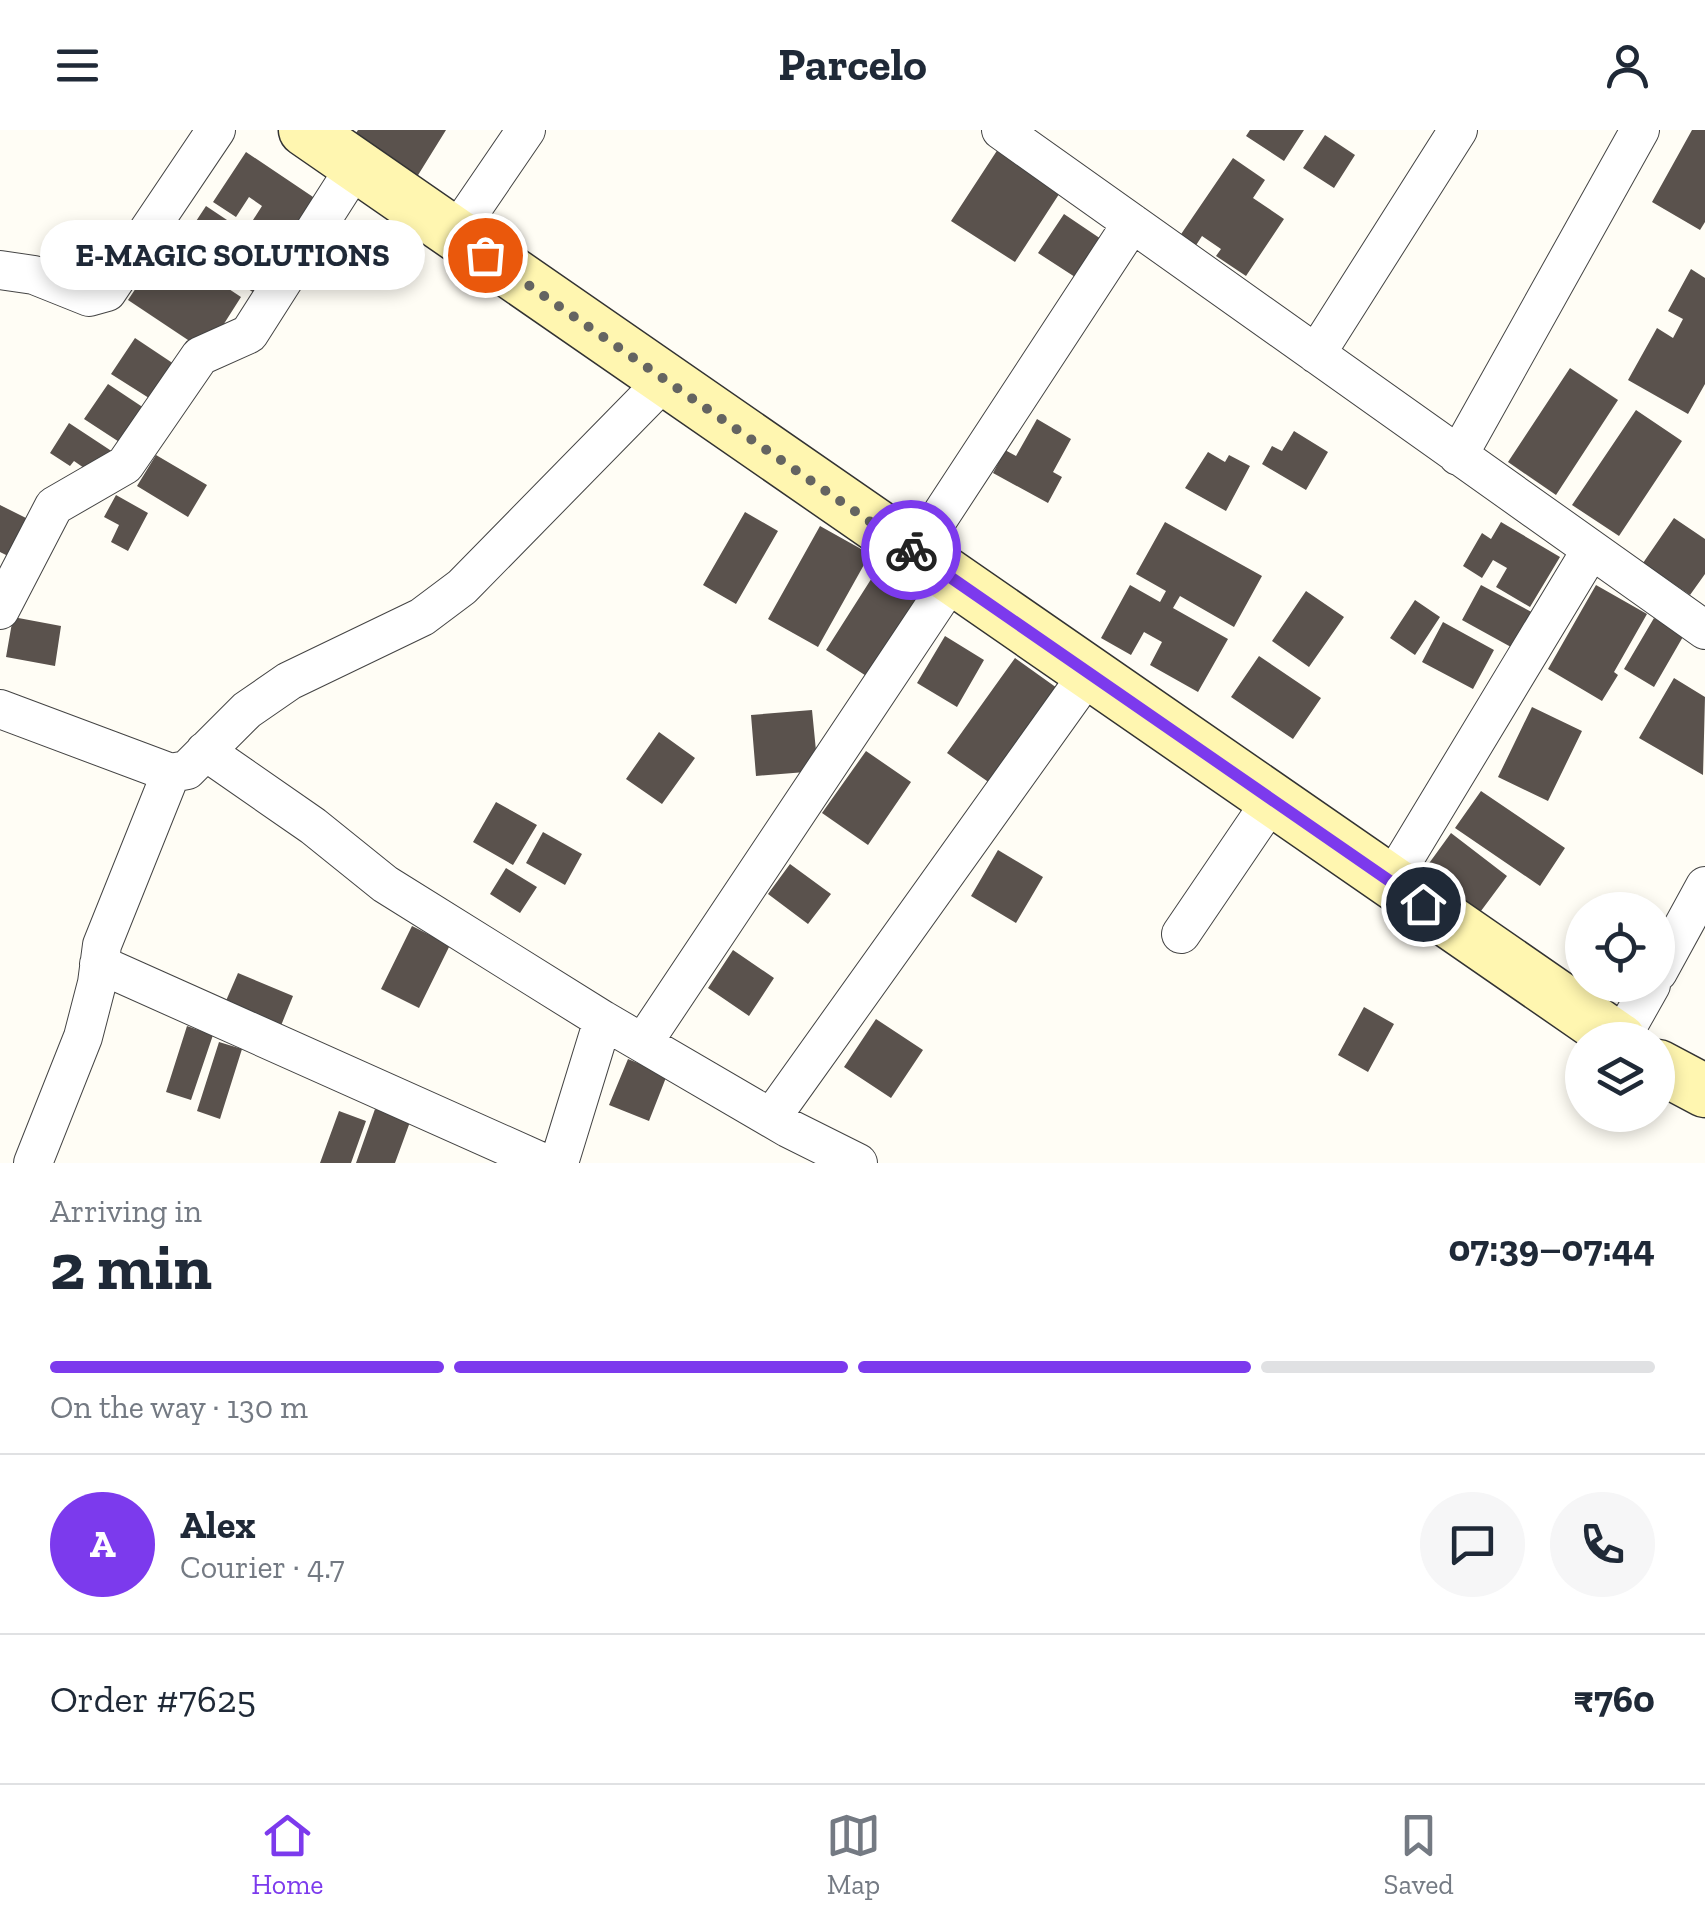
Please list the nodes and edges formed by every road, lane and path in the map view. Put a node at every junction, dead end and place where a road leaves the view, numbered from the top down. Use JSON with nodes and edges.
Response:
{"nodes":[{"id":1,"x":216,"y":130,"type":"edge"},
{"id":2,"x":526,"y":130,"type":"edge"},
{"id":3,"x":1001,"y":130,"type":"edge"},
{"id":4,"x":1458,"y":130,"type":"edge"},
{"id":5,"x":1640,"y":130,"type":"edge"},
{"id":6,"x":327,"y":142,"type":"edge"},
{"id":7,"x":1132,"y":223,"type":"junction"},
{"id":8,"x":455,"y":234,"type":"junction"},
{"id":9,"x":0,"y":270,"type":"edge"},
{"id":10,"x":1316,"y":354,"type":"junction"},
{"id":11,"x":665,"y":380,"type":"junction"},
{"id":12,"x":1458,"y":456,"type":"junction"},
{"id":13,"x":1591,"y":550,"type":"junction"},
{"id":14,"x":934,"y":566,"type":"junction"},
{"id":15,"x":0,"y":610,"type":"edge"},
{"id":16,"x":1705,"y":630,"type":"edge"},
{"id":17,"x":1089,"y":672,"type":"junction"},
{"id":18,"x":0,"y":709,"type":"edge"},
{"id":19,"x":205,"y":751,"type":"junction"},
{"id":20,"x":172,"y":772,"type":"junction"},
{"id":21,"x":1272,"y":800,"type":"junction"},
{"id":22,"x":1390,"y":881,"type":"junction"},
{"id":23,"x":1705,"y":886,"type":"edge"},
{"id":24,"x":1181,"y":934,"type":"dead end"},
{"id":25,"x":1675,"y":941,"type":"edge"},
{"id":26,"x":99,"y":964,"type":"junction"},
{"id":27,"x":604,"y":1020,"type":"junction"},
{"id":28,"x":1594,"y":1022,"type":"edge"},
{"id":29,"x":643,"y":1043,"type":"junction"},
{"id":30,"x":1676,"y":1076,"type":"edge"},
{"id":31,"x":1705,"y":1108,"type":"edge"},
{"id":32,"x":771,"y":1118,"type":"junction"},
{"id":33,"x":800,"y":1150,"type":"edge"},
{"id":34,"x":32,"y":1163,"type":"edge"},
{"id":35,"x":544,"y":1163,"type":"edge"},
{"id":36,"x":559,"y":1163,"type":"edge"},
{"id":37,"x":858,"y":1163,"type":"edge"}],
"edges":[{"from":1,"to":9,"type":"street"},
{"from":2,"to":8,"type":"street"},
{"from":3,"to":7,"type":"street"},
{"from":4,"to":10,"type":"street"},
{"from":5,"to":12,"type":"street"},
{"from":6,"to":8,"type":"main road"},
{"from":6,"to":15,"type":"street"},
{"from":7,"to":10,"type":"street"},
{"from":7,"to":14,"type":"street"},
{"from":8,"to":11,"type":"main road"},
{"from":10,"to":12,"type":"street"},
{"from":11,"to":14,"type":"main road"},
{"from":11,"to":19,"type":"street"},
{"from":12,"to":13,"type":"street"},
{"from":13,"to":16,"type":"street"},
{"from":13,"to":22,"type":"street"},
{"from":14,"to":17,"type":"main road"},
{"from":14,"to":29,"type":"street"},
{"from":17,"to":21,"type":"main road"},
{"from":17,"to":32,"type":"street"},
{"from":18,"to":20,"type":"street"},
{"from":19,"to":20,"type":"street"},
{"from":19,"to":27,"type":"street"},
{"from":20,"to":26,"type":"street"},
{"from":21,"to":22,"type":"main road"},
{"from":21,"to":24,"type":"street"},
{"from":22,"to":28,"type":"main road"},
{"from":23,"to":25,"type":"street"},
{"from":26,"to":34,"type":"street"},
{"from":26,"to":35,"type":"street"},
{"from":27,"to":29,"type":"street"},
{"from":27,"to":36,"type":"street"},
{"from":29,"to":32,"type":"street"},
{"from":30,"to":31,"type":"street"},
{"from":32,"to":33,"type":"street"},
{"from":33,"to":37,"type":"street"}]}
